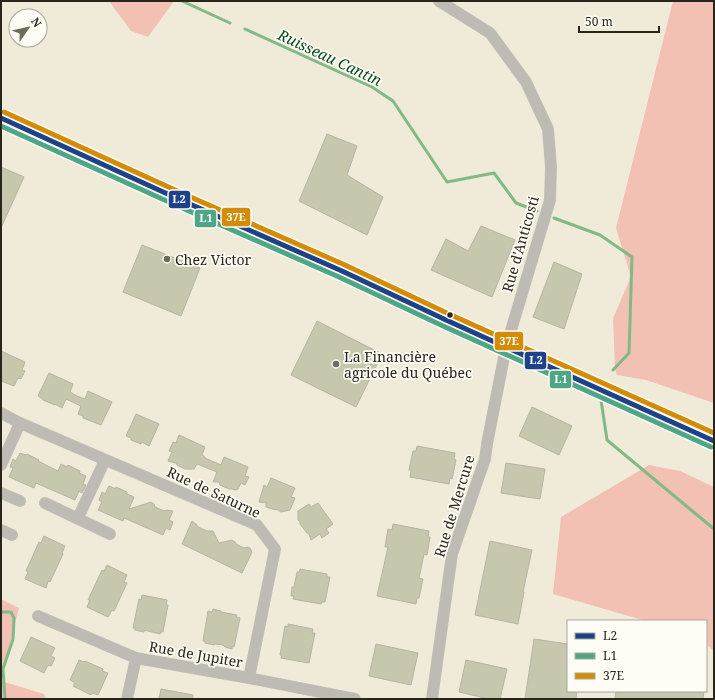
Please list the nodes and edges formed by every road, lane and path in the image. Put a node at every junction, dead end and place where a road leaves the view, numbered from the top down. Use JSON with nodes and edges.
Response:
{"nodes":[{"id":1,"x":439,"y":1,"type":"edge"},
{"id":2,"x":1,"y":118,"type":"edge"},
{"id":3,"x":506,"y":347,"type":"junction"},
{"id":4,"x":1,"y":413,"type":"edge"},
{"id":5,"x":16,"y":421,"type":"junction"},
{"id":6,"x":714,"y":441,"type":"edge"},
{"id":7,"x":105,"y":460,"type":"junction"},
{"id":8,"x":1,"y":465,"type":"edge"},
{"id":9,"x":1,"y":493,"type":"edge"},
{"id":10,"x":20,"y":501,"type":"dead end"},
{"id":11,"x":46,"y":503,"type":"dead end"},
{"id":12,"x":78,"y":518,"type":"junction"},
{"id":13,"x":1,"y":530,"type":"edge"},
{"id":14,"x":110,"y":534,"type":"dead end"},
{"id":15,"x":12,"y":535,"type":"dead end"},
{"id":16,"x":38,"y":616,"type":"dead end"},
{"id":17,"x":136,"y":658,"type":"junction"},
{"id":18,"x":249,"y":678,"type":"junction"},
{"id":19,"x":127,"y":699,"type":"edge"},
{"id":20,"x":355,"y":699,"type":"edge"},
{"id":21,"x":432,"y":699,"type":"edge"}],
"edges":[{"from":1,"to":3,"type":"street","name":"Rue d'Anticosti"},
{"from":2,"to":3,"type":"main road"},
{"from":3,"to":6,"type":"main road"},
{"from":3,"to":21,"type":"street","name":"Rue de Mercure"},
{"from":4,"to":5,"type":"street","name":"Rue de Saturne"},
{"from":5,"to":7,"type":"street","name":"Rue de Saturne"},
{"from":5,"to":8,"type":"street"},
{"from":7,"to":12,"type":"street"},
{"from":7,"to":18,"type":"street","name":"Rue de Saturne"},
{"from":9,"to":10,"type":"street"},
{"from":11,"to":12,"type":"street"},
{"from":12,"to":14,"type":"street"},
{"from":13,"to":15,"type":"street"},
{"from":16,"to":17,"type":"street","name":"Rue de Jupiter"},
{"from":17,"to":18,"type":"street","name":"Rue de Jupiter"},
{"from":17,"to":19,"type":"street"},
{"from":18,"to":20,"type":"street","name":"Rue de Jupiter"}]}
